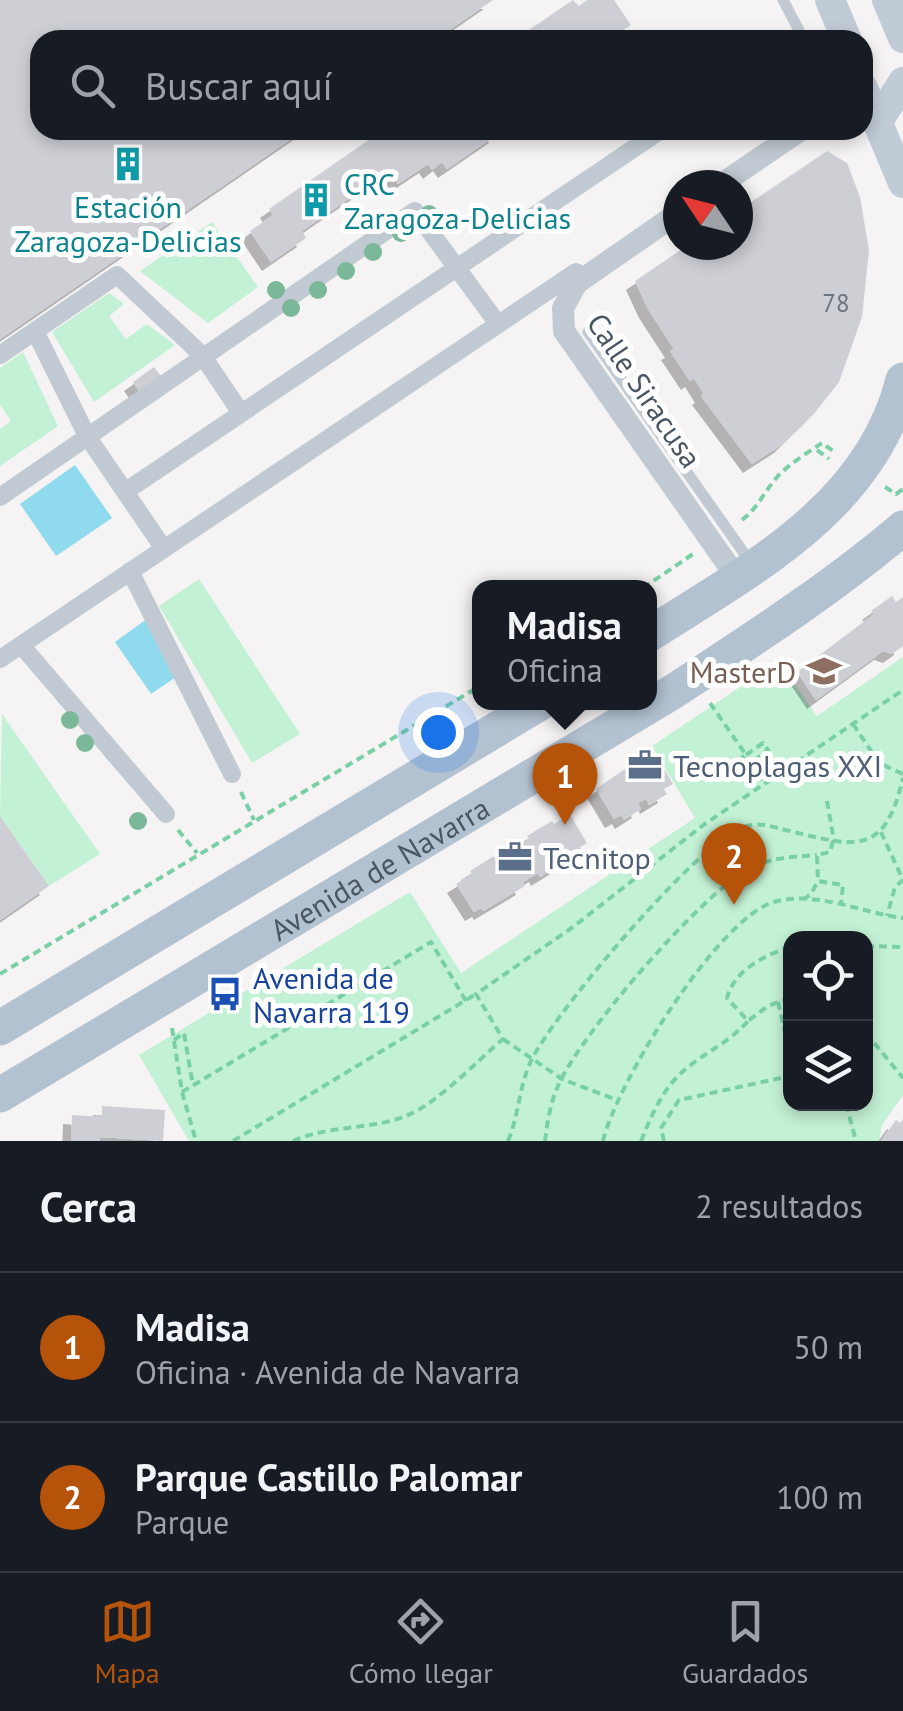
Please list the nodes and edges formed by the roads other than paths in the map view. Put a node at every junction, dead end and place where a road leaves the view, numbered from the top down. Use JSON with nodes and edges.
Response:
{"nodes":[{"id":1,"x":783,"y":0,"type":"edge"},
{"id":2,"x":830,"y":0,"type":"edge"},
{"id":3,"x":888,"y":1,"type":"edge"},
{"id":4,"x":799,"y":30,"type":"edge"},
{"id":5,"x":843,"y":30,"type":"edge"},
{"id":6,"x":903,"y":38,"type":"edge"},
{"id":7,"x":903,"y":82,"type":"edge"},
{"id":8,"x":873,"y":98,"type":"edge"},
{"id":9,"x":873,"y":115,"type":"edge"},
{"id":10,"x":645,"y":140,"type":"edge"},
{"id":11,"x":786,"y":140,"type":"edge"},
{"id":12,"x":742,"y":170,"type":"edge"},
{"id":13,"x":903,"y":183,"type":"edge"},
{"id":14,"x":663,"y":224,"type":"edge"},
{"id":15,"x":457,"y":268,"type":"junction"},
{"id":16,"x":576,"y":272,"type":"dead end"},
{"id":17,"x":498,"y":324,"type":"junction"},
{"id":18,"x":36,"y":332,"type":"junction"},
{"id":19,"x":588,"y":332,"type":"dead end"},
{"id":20,"x":202,"y":355,"type":"junction"},
{"id":21,"x":0,"y":356,"type":"edge"},
{"id":22,"x":901,"y":398,"type":"edge"},
{"id":23,"x":241,"y":413,"type":"junction"},
{"id":24,"x":87,"y":436,"type":"junction"},
{"id":25,"x":126,"y":490,"type":"junction"},
{"id":26,"x":0,"y":497,"type":"edge"},
{"id":27,"x":903,"y":528,"type":"edge"},
{"id":28,"x":164,"y":549,"type":"junction"},
{"id":29,"x":130,"y":571,"type":"junction"},
{"id":30,"x":745,"y":572,"type":"junction"},
{"id":31,"x":657,"y":629,"type":"edge"},
{"id":32,"x":21,"y":645,"type":"junction"},
{"id":33,"x":0,"y":660,"type":"edge"},
{"id":34,"x":657,"y":701,"type":"edge"},
{"id":35,"x":529,"y":710,"type":"edge"},
{"id":36,"x":642,"y":710,"type":"edge"},
{"id":37,"x":232,"y":774,"type":"road end"},
{"id":38,"x":166,"y":814,"type":"road end"},
{"id":39,"x":0,"y":1028,"type":"edge"},
{"id":40,"x":0,"y":1095,"type":"edge"}],
"edges":[{"from":1,"to":4,"type":"lane"},
{"from":2,"to":5,"type":"main road"},
{"from":3,"to":6,"type":"main road"},
{"from":7,"to":8,"type":"main road"},
{"from":9,"to":13,"type":"main road"},
{"from":10,"to":15,"type":"street"},
{"from":11,"to":12,"type":"street"},
{"from":14,"to":30,"type":"street","name":"Calle Siracusa"},
{"from":15,"to":17,"type":"street"},
{"from":15,"to":20,"type":"street"},
{"from":15,"to":23,"type":"street"},
{"from":16,"to":17,"type":"street"},
{"from":17,"to":28,"type":"street"},
{"from":18,"to":20,"type":"street"},
{"from":18,"to":21,"type":"street"},
{"from":18,"to":24,"type":"street"},
{"from":19,"to":30,"type":"lane"},
{"from":20,"to":23,"type":"street"},
{"from":20,"to":24,"type":"street"},
{"from":22,"to":30,"type":"main road"},
{"from":23,"to":25,"type":"street"},
{"from":24,"to":25,"type":"street"},
{"from":24,"to":26,"type":"street"},
{"from":25,"to":28,"type":"street"},
{"from":27,"to":34,"type":"main road","name":"Avenida de Navarra"},
{"from":28,"to":29,"type":"street"},
{"from":29,"to":32,"type":"street"},
{"from":29,"to":37,"type":"street"},
{"from":30,"to":31,"type":"main road"},
{"from":32,"to":33,"type":"street"},
{"from":32,"to":38,"type":"street"},
{"from":35,"to":39,"type":"main road","name":"Avenida de Navarra"},
{"from":36,"to":40,"type":"main road","name":"Avenida de Navarra"}]}
